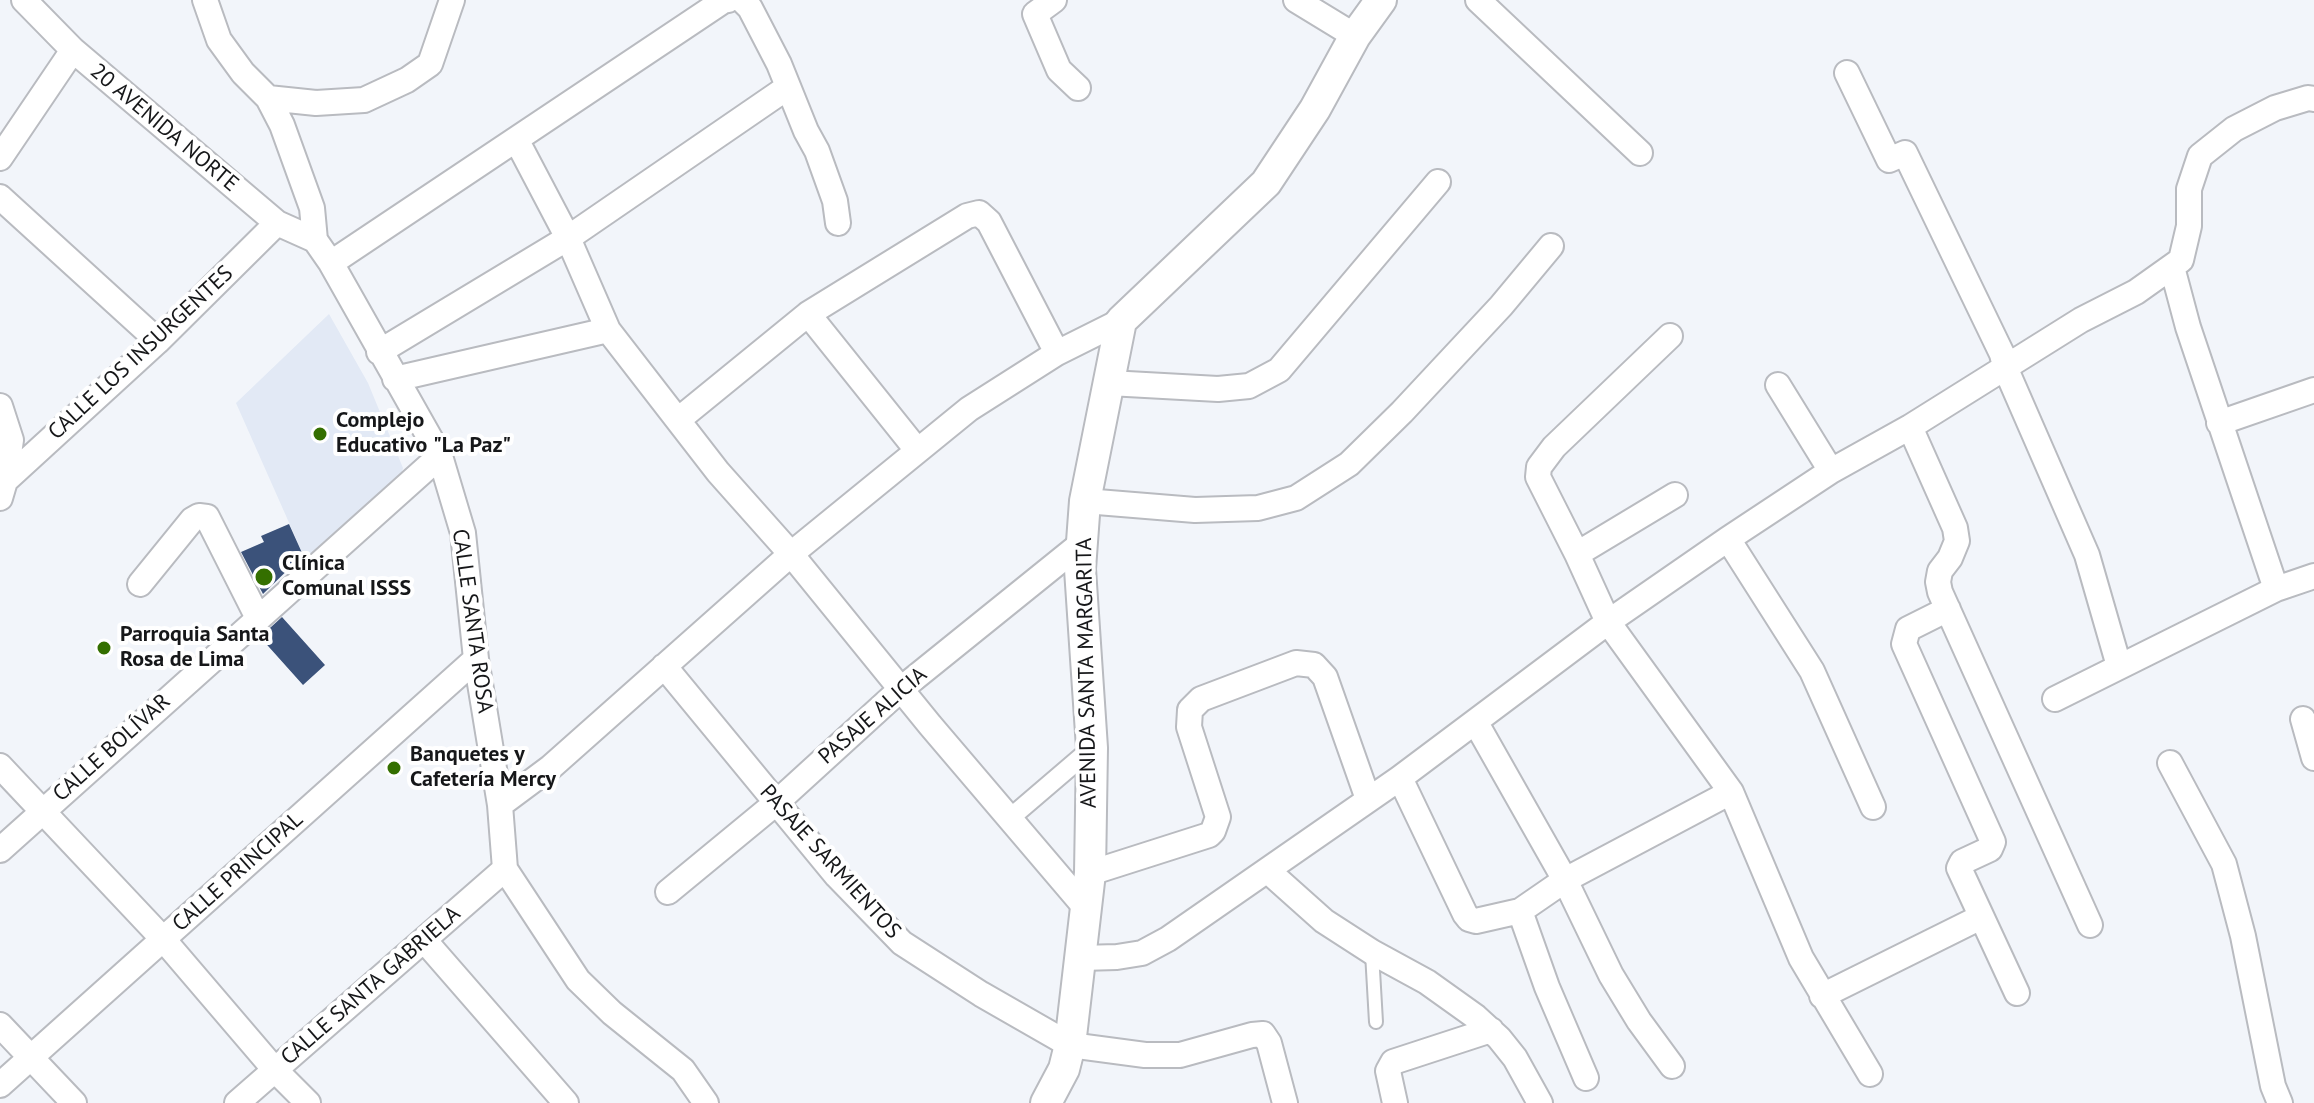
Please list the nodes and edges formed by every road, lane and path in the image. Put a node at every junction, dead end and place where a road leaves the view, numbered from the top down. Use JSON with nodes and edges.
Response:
{"nodes":[{"id":1,"x":24,"y":0,"type":"edge"},
{"id":2,"x":205,"y":0,"type":"edge"},
{"id":3,"x":452,"y":0,"type":"edge"},
{"id":4,"x":728,"y":0,"type":"edge"},
{"id":5,"x":742,"y":0,"type":"edge"},
{"id":6,"x":1054,"y":0,"type":"edge"},
{"id":7,"x":1296,"y":0,"type":"edge"},
{"id":8,"x":1381,"y":0,"type":"edge"},
{"id":9,"x":1478,"y":0,"type":"edge"},
{"id":10,"x":1355,"y":36,"type":"junction"},
{"id":11,"x":73,"y":50,"type":"junction"},
{"id":12,"x":1847,"y":73,"type":"dead end"},
{"id":13,"x":788,"y":87,"type":"junction"},
{"id":14,"x":1078,"y":88,"type":"dead end"},
{"id":15,"x":268,"y":98,"type":"junction"},
{"id":16,"x":2314,"y":99,"type":"edge"},
{"id":17,"x":517,"y":141,"type":"junction"},
{"id":18,"x":1640,"y":153,"type":"dead end"},
{"id":19,"x":0,"y":158,"type":"edge"},
{"id":20,"x":1438,"y":182,"type":"dead end"},
{"id":21,"x":0,"y":197,"type":"edge"},
{"id":22,"x":277,"y":223,"type":"junction"},
{"id":23,"x":838,"y":223,"type":"dead end"},
{"id":24,"x":568,"y":238,"type":"junction"},
{"id":25,"x":315,"y":240,"type":"junction"},
{"id":26,"x":1551,"y":246,"type":"dead end"},
{"id":27,"x":331,"y":263,"type":"junction"},
{"id":28,"x":2172,"y":267,"type":"junction"},
{"id":29,"x":808,"y":314,"type":"junction"},
{"id":30,"x":1121,"y":321,"type":"junction"},
{"id":31,"x":608,"y":330,"type":"junction"},
{"id":32,"x":1670,"y":336,"type":"dead end"},
{"id":33,"x":158,"y":341,"type":"junction"},
{"id":34,"x":379,"y":352,"type":"junction"},
{"id":35,"x":1057,"y":353,"type":"junction"},
{"id":36,"x":2005,"y":367,"type":"junction"},
{"id":37,"x":395,"y":379,"type":"junction"},
{"id":38,"x":1109,"y":383,"type":"junction"},
{"id":39,"x":1778,"y":385,"type":"dead end"},
{"id":40,"x":2314,"y":390,"type":"edge"},
{"id":41,"x":0,"y":406,"type":"edge"},
{"id":42,"x":678,"y":420,"type":"junction"},
{"id":43,"x":2219,"y":423,"type":"junction"},
{"id":44,"x":1910,"y":427,"type":"junction"},
{"id":45,"x":917,"y":450,"type":"junction"},
{"id":46,"x":440,"y":456,"type":"junction"},
{"id":47,"x":1831,"y":471,"type":"junction"},
{"id":48,"x":2,"y":488,"type":"edge"},
{"id":49,"x":1675,"y":495,"type":"dead end"},
{"id":50,"x":1085,"y":501,"type":"junction"},
{"id":51,"x":1728,"y":539,"type":"junction"},
{"id":52,"x":1082,"y":543,"type":"junction"},
{"id":53,"x":791,"y":554,"type":"junction"},
{"id":54,"x":1577,"y":554,"type":"junction"},
{"id":55,"x":2314,"y":576,"type":"edge"},
{"id":56,"x":140,"y":584,"type":"dead end"},
{"id":57,"x":2276,"y":589,"type":"junction"},
{"id":58,"x":1948,"y":609,"type":"junction"},
{"id":59,"x":258,"y":618,"type":"junction"},
{"id":60,"x":1608,"y":622,"type":"junction"},
{"id":61,"x":476,"y":659,"type":"junction"},
{"id":62,"x":664,"y":666,"type":"junction"},
{"id":63,"x":2119,"y":666,"type":"junction"},
{"id":64,"x":901,"y":689,"type":"junction"},
{"id":65,"x":2055,"y":699,"type":"dead end"},
{"id":66,"x":2303,"y":719,"type":"dead end"},
{"id":67,"x":1476,"y":723,"type":"junction"},
{"id":68,"x":1092,"y":748,"type":"junction"},
{"id":69,"x":2314,"y":758,"type":"edge"},
{"id":70,"x":2170,"y":763,"type":"dead end"},
{"id":71,"x":0,"y":766,"type":"edge"},
{"id":72,"x":1400,"y":778,"type":"junction"},
{"id":73,"x":1731,"y":792,"type":"junction"},
{"id":74,"x":1368,"y":799,"type":"junction"},
{"id":75,"x":776,"y":803,"type":"junction"},
{"id":76,"x":500,"y":805,"type":"junction"},
{"id":77,"x":1873,"y":807,"type":"dead end"},
{"id":78,"x":42,"y":811,"type":"junction"},
{"id":79,"x":1009,"y":819,"type":"junction"},
{"id":80,"x":0,"y":850,"type":"edge"},
{"id":81,"x":505,"y":869,"type":"junction"},
{"id":82,"x":1268,"y":871,"type":"junction"},
{"id":83,"x":1090,"y":873,"type":"junction"},
{"id":84,"x":1565,"y":880,"type":"junction"},
{"id":85,"x":668,"y":892,"type":"dead end"},
{"id":86,"x":1085,"y":907,"type":"junction"},
{"id":87,"x":1520,"y":911,"type":"junction"},
{"id":88,"x":1981,"y":917,"type":"junction"},
{"id":89,"x":2090,"y":925,"type":"dead end"},
{"id":90,"x":163,"y":939,"type":"junction"},
{"id":91,"x":424,"y":940,"type":"junction"},
{"id":92,"x":1372,"y":952,"type":"junction"},
{"id":93,"x":1081,"y":958,"type":"junction"},
{"id":94,"x":2017,"y":993,"type":"dead end"},
{"id":95,"x":1822,"y":996,"type":"junction"},
{"id":96,"x":1376,"y":1022,"type":"dead end"},
{"id":97,"x":0,"y":1025,"type":"edge"},
{"id":98,"x":1491,"y":1030,"type":"junction"},
{"id":99,"x":1070,"y":1045,"type":"junction"},
{"id":100,"x":31,"y":1057,"type":"junction"},
{"id":101,"x":1672,"y":1066,"type":"dead end"},
{"id":102,"x":275,"y":1070,"type":"junction"},
{"id":103,"x":1870,"y":1074,"type":"dead end"},
{"id":104,"x":1586,"y":1078,"type":"dead end"},
{"id":105,"x":0,"y":1085,"type":"edge"},
{"id":106,"x":74,"y":1103,"type":"edge"},
{"id":107,"x":237,"y":1103,"type":"edge"},
{"id":108,"x":308,"y":1103,"type":"edge"},
{"id":109,"x":566,"y":1103,"type":"edge"},
{"id":110,"x":706,"y":1103,"type":"edge"},
{"id":111,"x":1046,"y":1103,"type":"edge"},
{"id":112,"x":1285,"y":1103,"type":"edge"},
{"id":113,"x":1395,"y":1103,"type":"edge"},
{"id":114,"x":1540,"y":1103,"type":"edge"},
{"id":115,"x":2280,"y":1103,"type":"edge"}],
"edges":[{"from":1,"to":11,"type":"street","name":"20 AVENIDA NORTE"},
{"from":2,"to":15,"type":"street"},
{"from":3,"to":15,"type":"street"},
{"from":4,"to":17,"type":"street"},
{"from":5,"to":13,"type":"street"},
{"from":6,"to":14,"type":"street"},
{"from":7,"to":10,"type":"street"},
{"from":8,"to":10,"type":"street"},
{"from":9,"to":18,"type":"street"},
{"from":10,"to":30,"type":"street"},
{"from":11,"to":19,"type":"street"},
{"from":11,"to":22,"type":"street","name":"20 AVENIDA NORTE"},
{"from":12,"to":36,"type":"street"},
{"from":13,"to":23,"type":"street"},
{"from":13,"to":24,"type":"street"},
{"from":15,"to":25,"type":"street"},
{"from":16,"to":28,"type":"street"},
{"from":17,"to":24,"type":"street"},
{"from":17,"to":27,"type":"street"},
{"from":20,"to":38,"type":"street"},
{"from":21,"to":33,"type":"street"},
{"from":22,"to":25,"type":"street","name":"20 AVENIDA NORTE"},
{"from":22,"to":33,"type":"street","name":"CALLE LOS INSURGENTES"},
{"from":24,"to":31,"type":"street"},
{"from":24,"to":34,"type":"street"},
{"from":25,"to":27,"type":"street","name":"CALLE SANTA ROSA"},
{"from":26,"to":50,"type":"street"},
{"from":27,"to":34,"type":"street","name":"CALLE SANTA ROSA"},
{"from":28,"to":36,"type":"street"},
{"from":28,"to":43,"type":"street"},
{"from":29,"to":35,"type":"street"},
{"from":29,"to":42,"type":"street"},
{"from":29,"to":45,"type":"street"},
{"from":30,"to":35,"type":"street"},
{"from":30,"to":38,"type":"street","name":"AVENIDA SANTA MARGARITA"},
{"from":31,"to":37,"type":"street"},
{"from":31,"to":42,"type":"street"},
{"from":32,"to":54,"type":"street"},
{"from":33,"to":48,"type":"street","name":"CALLE LOS INSURGENTES"},
{"from":34,"to":37,"type":"street","name":"CALLE SANTA ROSA"},
{"from":35,"to":45,"type":"street"},
{"from":36,"to":44,"type":"street"},
{"from":36,"to":63,"type":"street"},
{"from":37,"to":46,"type":"street","name":"CALLE SANTA ROSA"},
{"from":38,"to":50,"type":"street","name":"AVENIDA SANTA MARGARITA"},
{"from":39,"to":47,"type":"street"},
{"from":40,"to":43,"type":"street"},
{"from":41,"to":48,"type":"street","name":"CALLE LOS INSURGENTES"},
{"from":42,"to":53,"type":"street"},
{"from":43,"to":57,"type":"street"},
{"from":44,"to":47,"type":"street"},
{"from":44,"to":58,"type":"street"},
{"from":45,"to":53,"type":"street"},
{"from":46,"to":59,"type":"street","name":"CALLE BOLÍVAR"},
{"from":46,"to":61,"type":"street","name":"CALLE SANTA ROSA"},
{"from":47,"to":51,"type":"street"},
{"from":49,"to":54,"type":"street"},
{"from":50,"to":52,"type":"street","name":"AVENIDA SANTA MARGARITA"},
{"from":51,"to":60,"type":"street"},
{"from":51,"to":77,"type":"street"},
{"from":52,"to":64,"type":"street","name":"PASAJE ALICIA"},
{"from":52,"to":68,"type":"street","name":"AVENIDA SANTA MARGARITA"},
{"from":53,"to":62,"type":"street"},
{"from":53,"to":64,"type":"street"},
{"from":54,"to":60,"type":"street"},
{"from":55,"to":57,"type":"street"},
{"from":56,"to":59,"type":"street"},
{"from":57,"to":63,"type":"street"},
{"from":58,"to":88,"type":"street"},
{"from":58,"to":89,"type":"street"},
{"from":59,"to":78,"type":"street","name":"CALLE BOLÍVAR"},
{"from":60,"to":67,"type":"street"},
{"from":60,"to":73,"type":"street"},
{"from":61,"to":76,"type":"street","name":"CALLE SANTA ROSA"},
{"from":61,"to":90,"type":"street","name":"CALLE PRINCIPAL"},
{"from":62,"to":75,"type":"street","name":"PASAJE SARMIENTOS"},
{"from":62,"to":76,"type":"street"},
{"from":63,"to":65,"type":"street"},
{"from":64,"to":75,"type":"street","name":"PASAJE ALICIA"},
{"from":64,"to":79,"type":"street"},
{"from":66,"to":69,"type":"street"},
{"from":67,"to":72,"type":"street"},
{"from":67,"to":84,"type":"street"},
{"from":68,"to":79,"type":"street"},
{"from":68,"to":83,"type":"street","name":"AVENIDA SANTA MARGARITA"},
{"from":70,"to":115,"type":"street"},
{"from":71,"to":78,"type":"street"},
{"from":72,"to":74,"type":"street"},
{"from":72,"to":87,"type":"street"},
{"from":73,"to":84,"type":"street"},
{"from":73,"to":95,"type":"street"},
{"from":74,"to":82,"type":"street"},
{"from":74,"to":83,"type":"street"},
{"from":75,"to":85,"type":"street","name":"PASAJE ALICIA"},
{"from":75,"to":99,"type":"street","name":"PASAJE SARMIENTOS"},
{"from":76,"to":81,"type":"street","name":"CALLE SANTA ROSA"},
{"from":78,"to":80,"type":"street","name":"CALLE BOLÍVAR"},
{"from":78,"to":90,"type":"street"},
{"from":79,"to":86,"type":"street"},
{"from":81,"to":91,"type":"street","name":"CALLE SANTA GABRIELA"},
{"from":81,"to":110,"type":"street","name":"CALLE SANTA ROSA"},
{"from":82,"to":92,"type":"street"},
{"from":82,"to":93,"type":"street"},
{"from":83,"to":86,"type":"street","name":"AVENIDA SANTA MARGARITA"},
{"from":84,"to":87,"type":"street"},
{"from":84,"to":101,"type":"street"},
{"from":86,"to":93,"type":"street","name":"AVENIDA SANTA MARGARITA"},
{"from":87,"to":104,"type":"street"},
{"from":88,"to":94,"type":"street"},
{"from":88,"to":95,"type":"street"},
{"from":90,"to":100,"type":"street","name":"CALLE PRINCIPAL"},
{"from":90,"to":102,"type":"street"},
{"from":91,"to":102,"type":"street","name":"CALLE SANTA GABRIELA"},
{"from":91,"to":109,"type":"street"},
{"from":92,"to":96,"type":"lane"},
{"from":92,"to":98,"type":"street"},
{"from":93,"to":99,"type":"street","name":"AVENIDA SANTA MARGARITA"},
{"from":95,"to":103,"type":"street"},
{"from":97,"to":100,"type":"street"},
{"from":98,"to":113,"type":"street"},
{"from":98,"to":114,"type":"street"},
{"from":99,"to":111,"type":"street","name":"AVENIDA SANTA MARGARITA"},
{"from":99,"to":112,"type":"street"},
{"from":100,"to":105,"type":"street","name":"CALLE PRINCIPAL"},
{"from":100,"to":106,"type":"street"},
{"from":102,"to":107,"type":"street","name":"CALLE SANTA GABRIELA"},
{"from":102,"to":108,"type":"street"}]}
